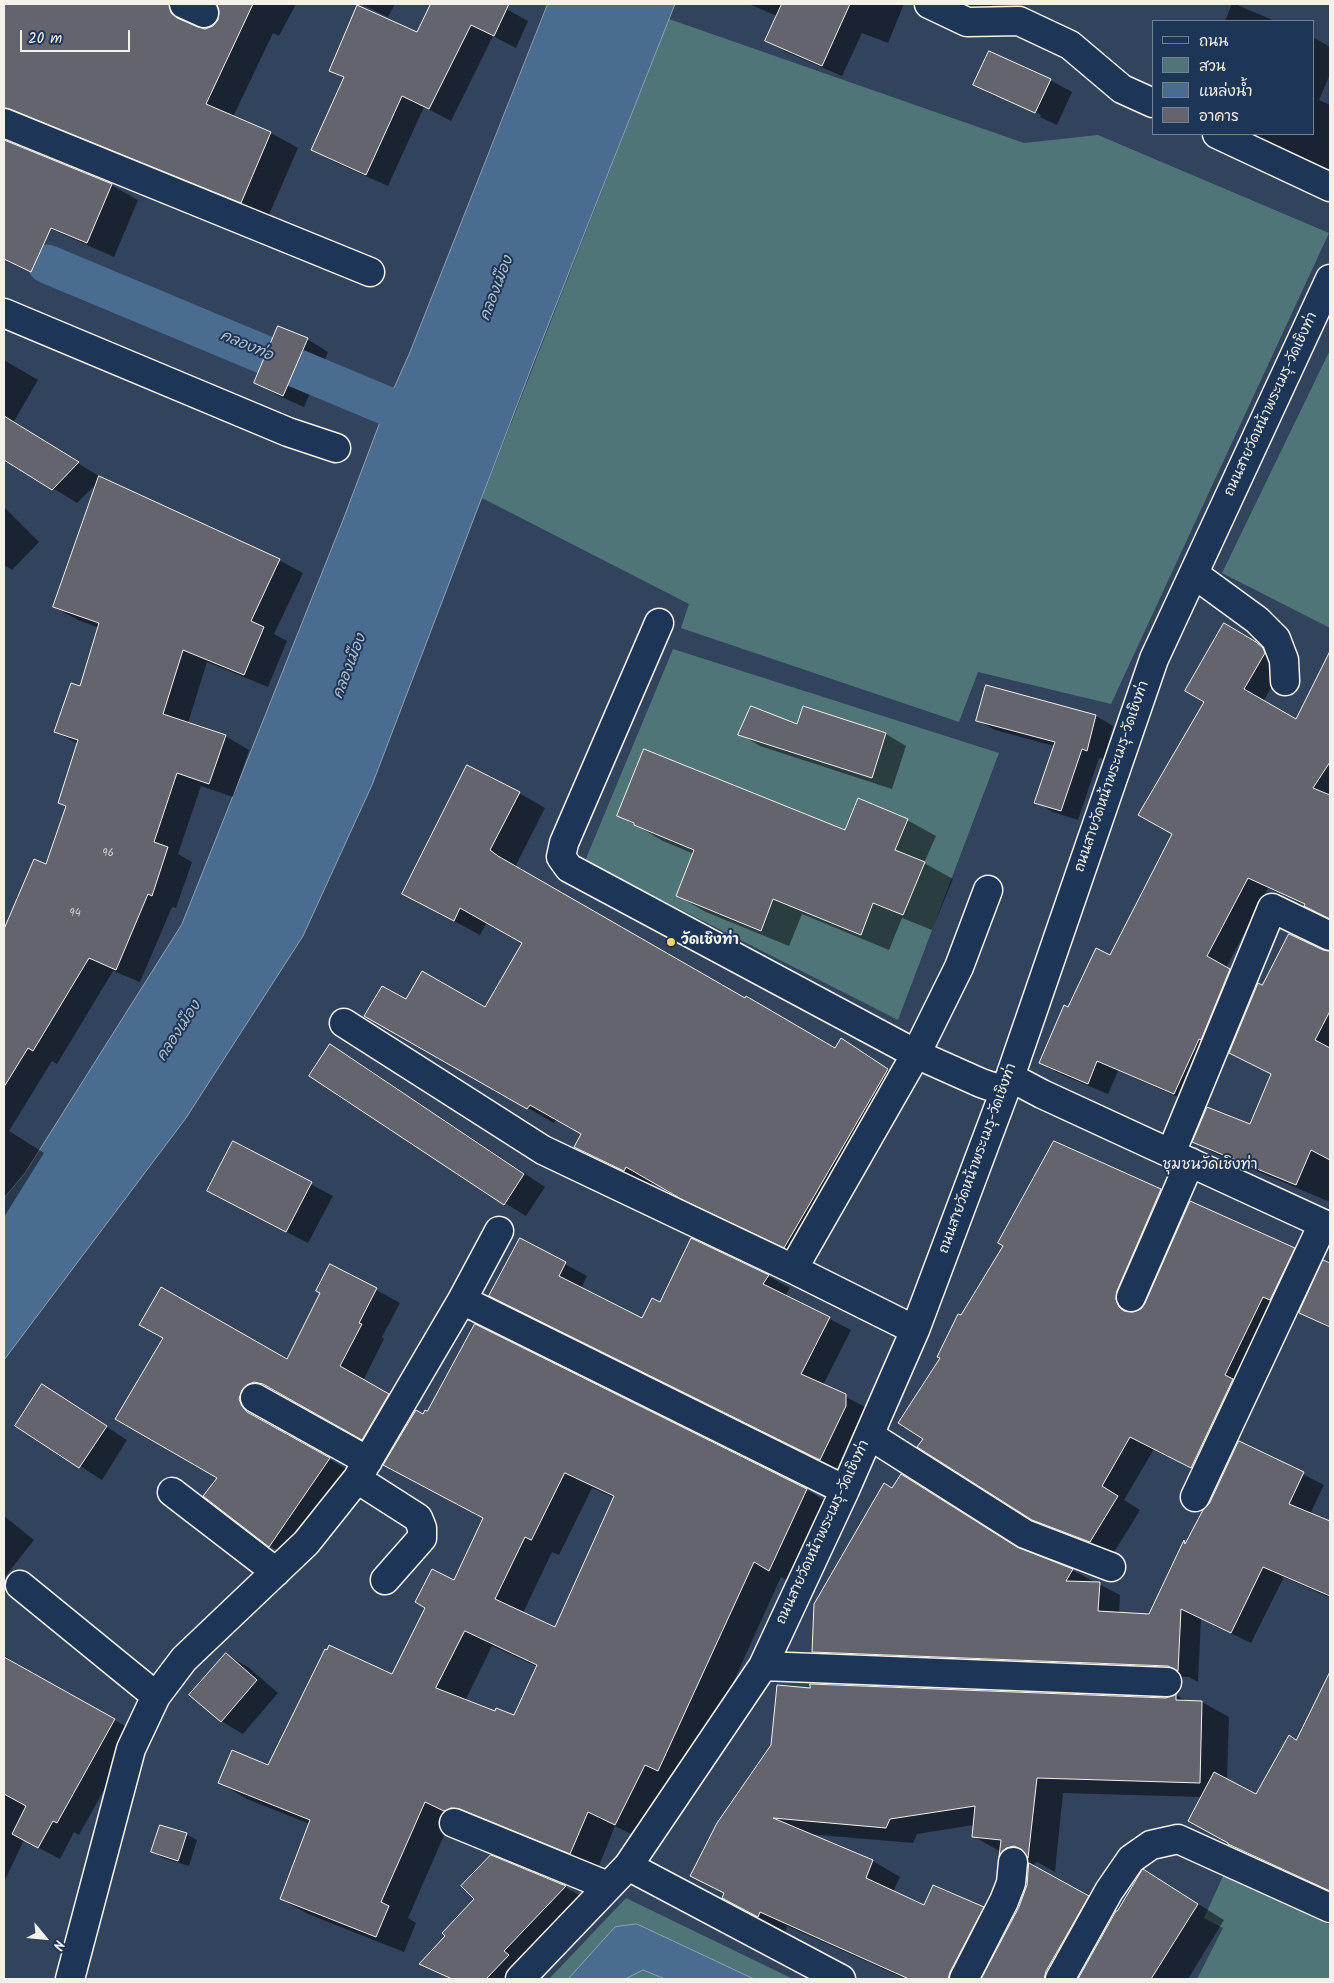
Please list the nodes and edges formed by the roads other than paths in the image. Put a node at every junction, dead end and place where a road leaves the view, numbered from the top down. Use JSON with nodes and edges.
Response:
{"nodes":[{"id":1,"x":929,"y":4,"type":"edge"},
{"id":2,"x":1152,"y":104,"type":"edge"},
{"id":3,"x":4,"y":123,"type":"edge"},
{"id":4,"x":1220,"y":135,"type":"edge"},
{"id":5,"x":1330,"y":187,"type":"edge"},
{"id":6,"x":370,"y":272,"type":"dead end"},
{"id":7,"x":1330,"y":280,"type":"edge"},
{"id":8,"x":4,"y":313,"type":"edge"},
{"id":9,"x":336,"y":448,"type":"dead end"},
{"id":10,"x":1194,"y":574,"type":"junction"},
{"id":11,"x":659,"y":623,"type":"dead end"},
{"id":12,"x":1285,"y":681,"type":"dead end"},
{"id":13,"x":988,"y":890,"type":"dead end"},
{"id":14,"x":1330,"y":936,"type":"edge"},
{"id":15,"x":344,"y":1024,"type":"dead end"},
{"id":16,"x":916,"y":1054,"type":"junction"},
{"id":17,"x":1007,"y":1084,"type":"junction"},
{"id":18,"x":1180,"y":1158,"type":"junction"},
{"id":19,"x":1327,"y":1225,"type":"edge"},
{"id":20,"x":499,"y":1231,"type":"dead end"},
{"id":21,"x":793,"y":1269,"type":"junction"},
{"id":22,"x":1131,"y":1297,"type":"dead end"},
{"id":23,"x":462,"y":1300,"type":"junction"},
{"id":24,"x":915,"y":1330,"type":"junction"},
{"id":25,"x":255,"y":1398,"type":"dead end"},
{"id":26,"x":869,"y":1435,"type":"junction"},
{"id":27,"x":362,"y":1470,"type":"junction"},
{"id":28,"x":845,"y":1490,"type":"junction"},
{"id":29,"x":172,"y":1492,"type":"dead end"},
{"id":30,"x":1195,"y":1497,"type":"dead end"},
{"id":31,"x":1111,"y":1567,"type":"dead end"},
{"id":32,"x":276,"y":1572,"type":"junction"},
{"id":33,"x":385,"y":1580,"type":"dead end"},
{"id":34,"x":20,"y":1585,"type":"dead end"},
{"id":35,"x":763,"y":1666,"type":"junction"},
{"id":36,"x":1167,"y":1682,"type":"dead end"},
{"id":37,"x":156,"y":1696,"type":"junction"},
{"id":38,"x":454,"y":1823,"type":"dead end"},
{"id":39,"x":1013,"y":1862,"type":"dead end"},
{"id":40,"x":628,"y":1866,"type":"junction"},
{"id":41,"x":608,"y":1886,"type":"junction"},
{"id":42,"x":1330,"y":1908,"type":"edge"},
{"id":43,"x":70,"y":1979,"type":"edge"},
{"id":44,"x":520,"y":1979,"type":"edge"},
{"id":45,"x":841,"y":1979,"type":"edge"},
{"id":46,"x":964,"y":1979,"type":"edge"},
{"id":47,"x":1060,"y":1979,"type":"edge"}],
"edges":[{"from":1,"to":2,"type":"street"},
{"from":3,"to":6,"type":"street"},
{"from":4,"to":5,"type":"street"},
{"from":7,"to":10,"type":"street","name":"ถนนสายวัดหน้าพระเมรุ-วัดเชิงท่า"},
{"from":8,"to":9,"type":"street"},
{"from":10,"to":12,"type":"street"},
{"from":10,"to":17,"type":"street","name":"ถนนสายวัดหน้าพระเมรุ-วัดเชิงท่า"},
{"from":11,"to":16,"type":"street"},
{"from":13,"to":16,"type":"street"},
{"from":14,"to":18,"type":"street"},
{"from":15,"to":21,"type":"street"},
{"from":16,"to":17,"type":"street"},
{"from":16,"to":21,"type":"street"},
{"from":17,"to":18,"type":"street"},
{"from":17,"to":24,"type":"street","name":"ถนนสายวัดหน้าพระเมรุ-วัดเชิงท่า"},
{"from":18,"to":19,"type":"street"},
{"from":18,"to":22,"type":"street"},
{"from":19,"to":30,"type":"street"},
{"from":20,"to":23,"type":"street"},
{"from":21,"to":24,"type":"street"},
{"from":23,"to":27,"type":"street"},
{"from":23,"to":28,"type":"street"},
{"from":24,"to":26,"type":"street","name":"ถนนสายวัดหน้าพระเมรุ-วัดเชิงท่า"},
{"from":25,"to":27,"type":"street"},
{"from":26,"to":28,"type":"street","name":"ถนนสายวัดหน้าพระเมรุ-วัดเชิงท่า"},
{"from":26,"to":31,"type":"street"},
{"from":27,"to":32,"type":"street"},
{"from":27,"to":33,"type":"street"},
{"from":28,"to":35,"type":"street","name":"ถนนสายวัดหน้าพระเมรุ-วัดเชิงท่า"},
{"from":29,"to":32,"type":"street"},
{"from":32,"to":37,"type":"street"},
{"from":34,"to":37,"type":"street"},
{"from":35,"to":36,"type":"street"},
{"from":35,"to":40,"type":"street","name":"ถนนสายวัดหน้าพระเมรุ-วัดเชิงท่า"},
{"from":37,"to":43,"type":"street"},
{"from":38,"to":41,"type":"street"},
{"from":39,"to":46,"type":"street"},
{"from":40,"to":41,"type":"street","name":"ถนนสายวัดหน้าพระเมรุ-วัดเชิงท่า"},
{"from":40,"to":45,"type":"street"},
{"from":41,"to":44,"type":"street","name":"ถนนสายวัดหน้าพระเมรุ-วัดเชิงท่า"},
{"from":42,"to":47,"type":"street"}]}
